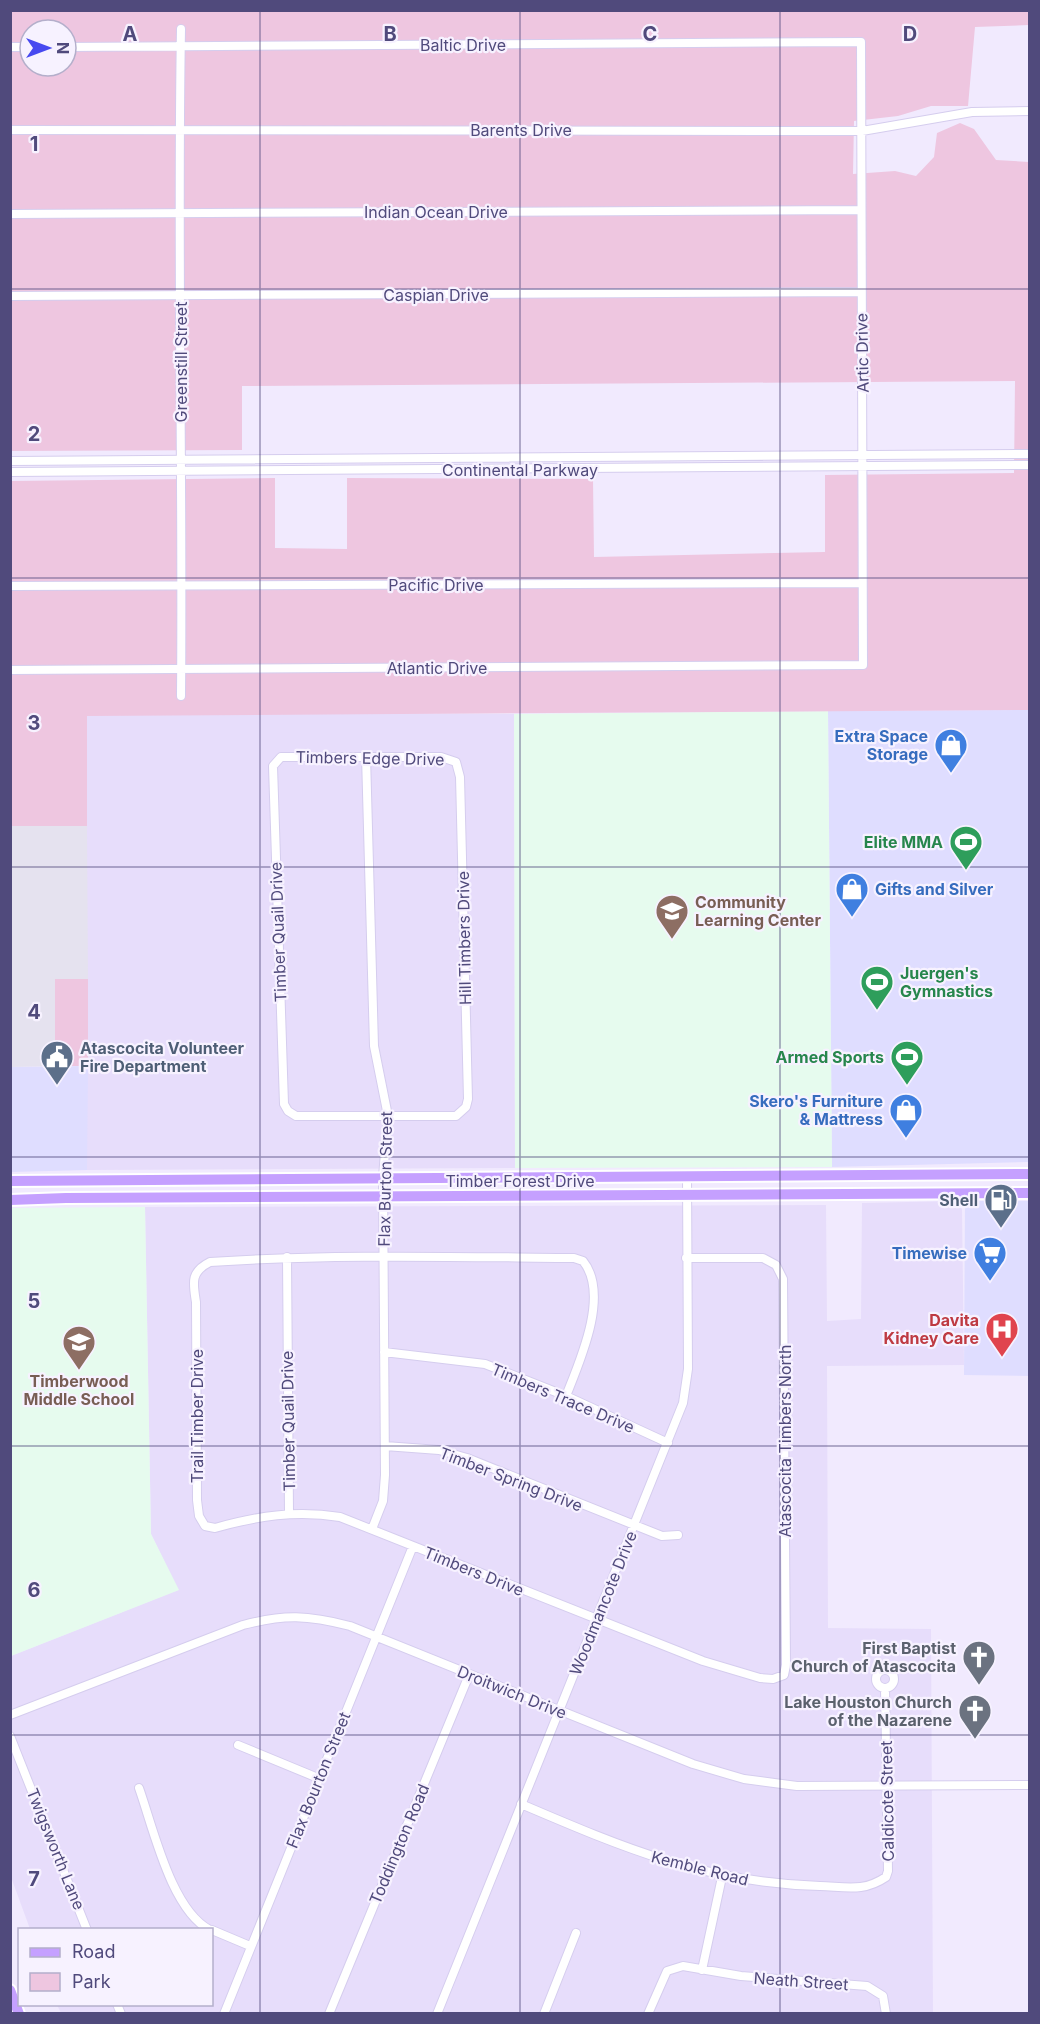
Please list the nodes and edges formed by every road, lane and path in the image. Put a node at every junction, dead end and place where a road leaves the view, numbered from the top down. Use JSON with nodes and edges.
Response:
{"nodes":[{"id":1,"x":180,"y":29,"type":"dead end"},
{"id":2,"x":861,"y":42,"type":"joint"},
{"id":3,"x":180,"y":46,"type":"junction"},
{"id":4,"x":78,"y":47,"type":"edge"},
{"id":5,"x":1029,"y":111,"type":"edge"},
{"id":6,"x":10,"y":130,"type":"edge"},
{"id":7,"x":178,"y":130,"type":"junction"},
{"id":8,"x":862,"y":131,"type":"junction"},
{"id":9,"x":861,"y":210,"type":"junction"},
{"id":10,"x":179,"y":213,"type":"junction"},
{"id":11,"x":10,"y":214,"type":"edge"},
{"id":12,"x":861,"y":292,"type":"junction"},
{"id":13,"x":10,"y":296,"type":"edge"},
{"id":14,"x":180,"y":297,"type":"junction"},
{"id":15,"x":1029,"y":454,"type":"edge"},
{"id":16,"x":862,"y":456,"type":"junction"},
{"id":17,"x":10,"y":461,"type":"edge"},
{"id":18,"x":181,"y":461,"type":"junction"},
{"id":19,"x":1029,"y":465,"type":"edge"},
{"id":20,"x":862,"y":468,"type":"junction"},
{"id":21,"x":182,"y":471,"type":"junction"},
{"id":22,"x":10,"y":472,"type":"edge"},
{"id":23,"x":861,"y":583,"type":"junction"},
{"id":24,"x":10,"y":586,"type":"edge"},
{"id":25,"x":180,"y":586,"type":"junction"},
{"id":26,"x":863,"y":665,"type":"joint"},
{"id":27,"x":181,"y":669,"type":"junction"},
{"id":28,"x":10,"y":670,"type":"edge"},
{"id":29,"x":181,"y":696,"type":"dead end"},
{"id":30,"x":366,"y":756,"type":"junction"},
{"id":31,"x":283,"y":757,"type":"joint"},
{"id":32,"x":456,"y":762,"type":"joint"},
{"id":33,"x":388,"y":1116,"type":"junction"},
{"id":34,"x":849,"y":1174,"type":"junction"},
{"id":35,"x":929,"y":1174,"type":"junction"},
{"id":36,"x":1029,"y":1174,"type":"edge"},
{"id":37,"x":527,"y":1176,"type":"junction"},
{"id":38,"x":687,"y":1176,"type":"junction"},
{"id":39,"x":383,"y":1177,"type":"junction"},
{"id":40,"x":10,"y":1181,"type":"edge"},
{"id":41,"x":1029,"y":1193,"type":"edge"},
{"id":42,"x":849,"y":1194,"type":"junction"},
{"id":43,"x":929,"y":1194,"type":"junction"},
{"id":44,"x":383,"y":1196,"type":"junction"},
{"id":45,"x":528,"y":1196,"type":"junction"},
{"id":46,"x":687,"y":1196,"type":"junction"},
{"id":47,"x":10,"y":1200,"type":"edge"},
{"id":48,"x":383,"y":1255,"type":"junction"},
{"id":49,"x":286,"y":1257,"type":"junction"},
{"id":50,"x":686,"y":1258,"type":"junction"},
{"id":51,"x":384,"y":1352,"type":"junction"},
{"id":52,"x":566,"y":1396,"type":"junction"},
{"id":53,"x":668,"y":1443,"type":"junction"},
{"id":54,"x":385,"y":1446,"type":"junction"},
{"id":55,"x":289,"y":1513,"type":"junction"},
{"id":56,"x":199,"y":1515,"type":"joint"},
{"id":57,"x":634,"y":1526,"type":"junction"},
{"id":58,"x":372,"y":1529,"type":"junction"},
{"id":59,"x":678,"y":1535,"type":"dead end"},
{"id":60,"x":413,"y":1546,"type":"junction"},
{"id":61,"x":597,"y":1619,"type":"junction"},
{"id":62,"x":376,"y":1636,"type":"junction"},
{"id":63,"x":469,"y":1675,"type":"junction"},
{"id":64,"x":749,"y":1675,"type":"joint"},
{"id":65,"x":885,"y":1688,"type":"dead end"},
{"id":66,"x":560,"y":1710,"type":"junction"},
{"id":67,"x":10,"y":1715,"type":"edge"},
{"id":68,"x":10,"y":1736,"type":"edge"},
{"id":69,"x":238,"y":1745,"type":"dead end"},
{"id":70,"x":318,"y":1778,"type":"junction"},
{"id":71,"x":887,"y":1785,"type":"junction"},
{"id":72,"x":1029,"y":1785,"type":"edge"},
{"id":73,"x":139,"y":1788,"type":"dead end"},
{"id":74,"x":521,"y":1804,"type":"junction"},
{"id":75,"x":722,"y":1877,"type":"junction"},
{"id":76,"x":886,"y":1877,"type":"joint"},
{"id":77,"x":87,"y":1928,"type":"edge"},
{"id":78,"x":208,"y":1928,"type":"edge"},
{"id":79,"x":213,"y":1931,"type":"edge"},
{"id":80,"x":576,"y":1933,"type":"dead end"},
{"id":81,"x":250,"y":1946,"type":"junction"},
{"id":82,"x":702,"y":1970,"type":"junction"},
{"id":83,"x":10,"y":1990,"type":"edge"},
{"id":84,"x":886,"y":2012,"type":"edge"},
{"id":85,"x":20,"y":2013,"type":"edge"},
{"id":86,"x":224,"y":2013,"type":"edge"},
{"id":87,"x":328,"y":2013,"type":"edge"},
{"id":88,"x":437,"y":2013,"type":"edge"},
{"id":89,"x":544,"y":2013,"type":"edge"},
{"id":90,"x":648,"y":2013,"type":"edge"}],
"edges":[{"from":1,"to":3,"type":"street","name":"Greenstill Street"},
{"from":2,"to":3,"type":"street","name":"Baltic Drive"},
{"from":2,"to":8,"type":"street","name":"Artic Drive"},
{"from":3,"to":4,"type":"street","name":"Baltic Drive"},
{"from":3,"to":7,"type":"street","name":"Greenstill Street"},
{"from":5,"to":8,"type":"street","name":"Barents Drive"},
{"from":6,"to":7,"type":"street","name":"Barents Drive"},
{"from":7,"to":8,"type":"street","name":"Barents Drive"},
{"from":7,"to":10,"type":"street","name":"Greenstill Street"},
{"from":8,"to":9,"type":"street","name":"Artic Drive"},
{"from":9,"to":10,"type":"street","name":"Indian Ocean Drive"},
{"from":9,"to":12,"type":"street","name":"Artic Drive"},
{"from":10,"to":11,"type":"street","name":"Indian Ocean Drive"},
{"from":10,"to":14,"type":"street","name":"Greenstill Street"},
{"from":12,"to":14,"type":"street","name":"Caspian Drive"},
{"from":12,"to":16,"type":"street","name":"Artic Drive"},
{"from":13,"to":14,"type":"street","name":"Caspian Drive"},
{"from":14,"to":18,"type":"street","name":"Greenstill Street"},
{"from":15,"to":16,"type":"street","name":"Continental Parkway"},
{"from":16,"to":18,"type":"street","name":"Continental Parkway"},
{"from":16,"to":20,"type":"street","name":"Artic Drive"},
{"from":17,"to":18,"type":"street","name":"Continental Parkway"},
{"from":18,"to":21,"type":"street","name":"Greenstill Street"},
{"from":19,"to":20,"type":"street","name":"Continental Parkway"},
{"from":20,"to":21,"type":"street","name":"Continental Parkway"},
{"from":20,"to":23,"type":"street","name":"Artic Drive"},
{"from":21,"to":22,"type":"street","name":"Continental Parkway"},
{"from":21,"to":25,"type":"street","name":"Greenstill Street"},
{"from":23,"to":25,"type":"street","name":"Pacific Drive"},
{"from":23,"to":26,"type":"street","name":"Artic Drive"},
{"from":24,"to":25,"type":"street","name":"Pacific Drive"},
{"from":25,"to":27,"type":"street","name":"Greenstill Street"},
{"from":26,"to":27,"type":"street","name":"Atlantic Drive"},
{"from":27,"to":28,"type":"street","name":"Atlantic Drive"},
{"from":27,"to":29,"type":"street","name":"Greenstill Street"},
{"from":30,"to":31,"type":"street","name":"Timbers Edge Drive"},
{"from":30,"to":32,"type":"street","name":"Timbers Edge Drive"},
{"from":30,"to":33,"type":"street","name":"Flax Burton Street"},
{"from":31,"to":33,"type":"street","name":"Timber Quail Drive"},
{"from":32,"to":33,"type":"street","name":"Hill Timbers Drive"},
{"from":33,"to":39,"type":"street","name":"Flax Burton Street"},
{"from":34,"to":35,"type":"main road","name":"Timber Forest Drive"},
{"from":34,"to":38,"type":"main road","name":"Timber Forest Drive"},
{"from":34,"to":42,"type":"main road"},
{"from":35,"to":36,"type":"main road","name":"Timber Forest Drive"},
{"from":35,"to":43,"type":"main road"},
{"from":37,"to":38,"type":"main road","name":"Timber Forest Drive"},
{"from":37,"to":39,"type":"main road","name":"Timber Forest Drive"},
{"from":37,"to":45,"type":"main road"},
{"from":38,"to":46,"type":"street","name":"Woodmancote Drive"},
{"from":39,"to":40,"type":"main road","name":"Timber Forest Drive"},
{"from":39,"to":44,"type":"street","name":"Flax Burton Street"},
{"from":41,"to":43,"type":"main road","name":"Timber Forest Drive"},
{"from":42,"to":43,"type":"main road","name":"Timber Forest Drive"},
{"from":42,"to":46,"type":"main road","name":"Timber Forest Drive"},
{"from":44,"to":45,"type":"main road","name":"Timber Forest Drive"},
{"from":44,"to":47,"type":"main road","name":"Timber Forest Drive"},
{"from":44,"to":48,"type":"street","name":"Flax Burton Street"},
{"from":45,"to":46,"type":"main road","name":"Timber Forest Drive"},
{"from":46,"to":50,"type":"street","name":"Woodmancote Drive"},
{"from":48,"to":49,"type":"street","name":"Trail Timber Drive"},
{"from":48,"to":51,"type":"street","name":"Flax Burton Street"},
{"from":48,"to":52,"type":"street","name":"Trail Timber Drive"},
{"from":49,"to":55,"type":"street","name":"Timber Quail Drive"},
{"from":49,"to":56,"type":"street","name":"Trail Timber Drive"},
{"from":50,"to":53,"type":"street","name":"Woodmancote Drive"},
{"from":50,"to":64,"type":"street","name":"Atascocita Timbers North"},
{"from":51,"to":52,"type":"street","name":"Timbers Trace Drive"},
{"from":51,"to":54,"type":"street","name":"Flax Burton Street"},
{"from":52,"to":53,"type":"street","name":"Timbers Trace Drive"},
{"from":53,"to":57,"type":"street","name":"Woodmancote Drive"},
{"from":54,"to":57,"type":"street","name":"Timber Spring Drive"},
{"from":54,"to":58,"type":"street","name":"Flax Burton Street"},
{"from":55,"to":56,"type":"street","name":"Timbers Drive"},
{"from":55,"to":58,"type":"street","name":"Timbers Drive"},
{"from":57,"to":59,"type":"street","name":"Timber Spring Drive"},
{"from":57,"to":61,"type":"street","name":"Woodmancote Drive"},
{"from":58,"to":60,"type":"street","name":"Timbers Drive"},
{"from":60,"to":61,"type":"street","name":"Timbers Drive"},
{"from":60,"to":62,"type":"street","name":"Flax Bourton Street"},
{"from":61,"to":64,"type":"street","name":"Timbers Drive"},
{"from":61,"to":66,"type":"street","name":"Woodmancote Drive"},
{"from":62,"to":63,"type":"street","name":"Droitwich Drive"},
{"from":62,"to":67,"type":"street","name":"Droitwich Drive"},
{"from":62,"to":70,"type":"street","name":"Flax Bourton Street"},
{"from":63,"to":66,"type":"street","name":"Droitwich Drive"},
{"from":63,"to":87,"type":"street","name":"Toddington Road"},
{"from":65,"to":71,"type":"street","name":"Caldicote Street"},
{"from":66,"to":71,"type":"street","name":"Droitwich Drive"},
{"from":66,"to":74,"type":"street","name":"Woodmancote Drive"},
{"from":68,"to":77,"type":"street","name":"Twigsworth Lane"},
{"from":69,"to":70,"type":"street"},
{"from":70,"to":81,"type":"street","name":"Flax Bourton Street"},
{"from":71,"to":72,"type":"street","name":"Droitwich Drive"},
{"from":71,"to":76,"type":"street","name":"Caldicote Street"},
{"from":73,"to":78,"type":"street"},
{"from":74,"to":75,"type":"street","name":"Kemble Road"},
{"from":74,"to":88,"type":"street","name":"Woodmancote Drive"},
{"from":75,"to":76,"type":"street","name":"Kemble Road"},
{"from":75,"to":82,"type":"street"},
{"from":79,"to":81,"type":"street"},
{"from":80,"to":89,"type":"street"},
{"from":81,"to":86,"type":"street","name":"Flax Bourton Street"},
{"from":82,"to":84,"type":"street","name":"Neath Street"},
{"from":82,"to":90,"type":"street","name":"Neath Street"},
{"from":83,"to":85,"type":"main road"}]}
